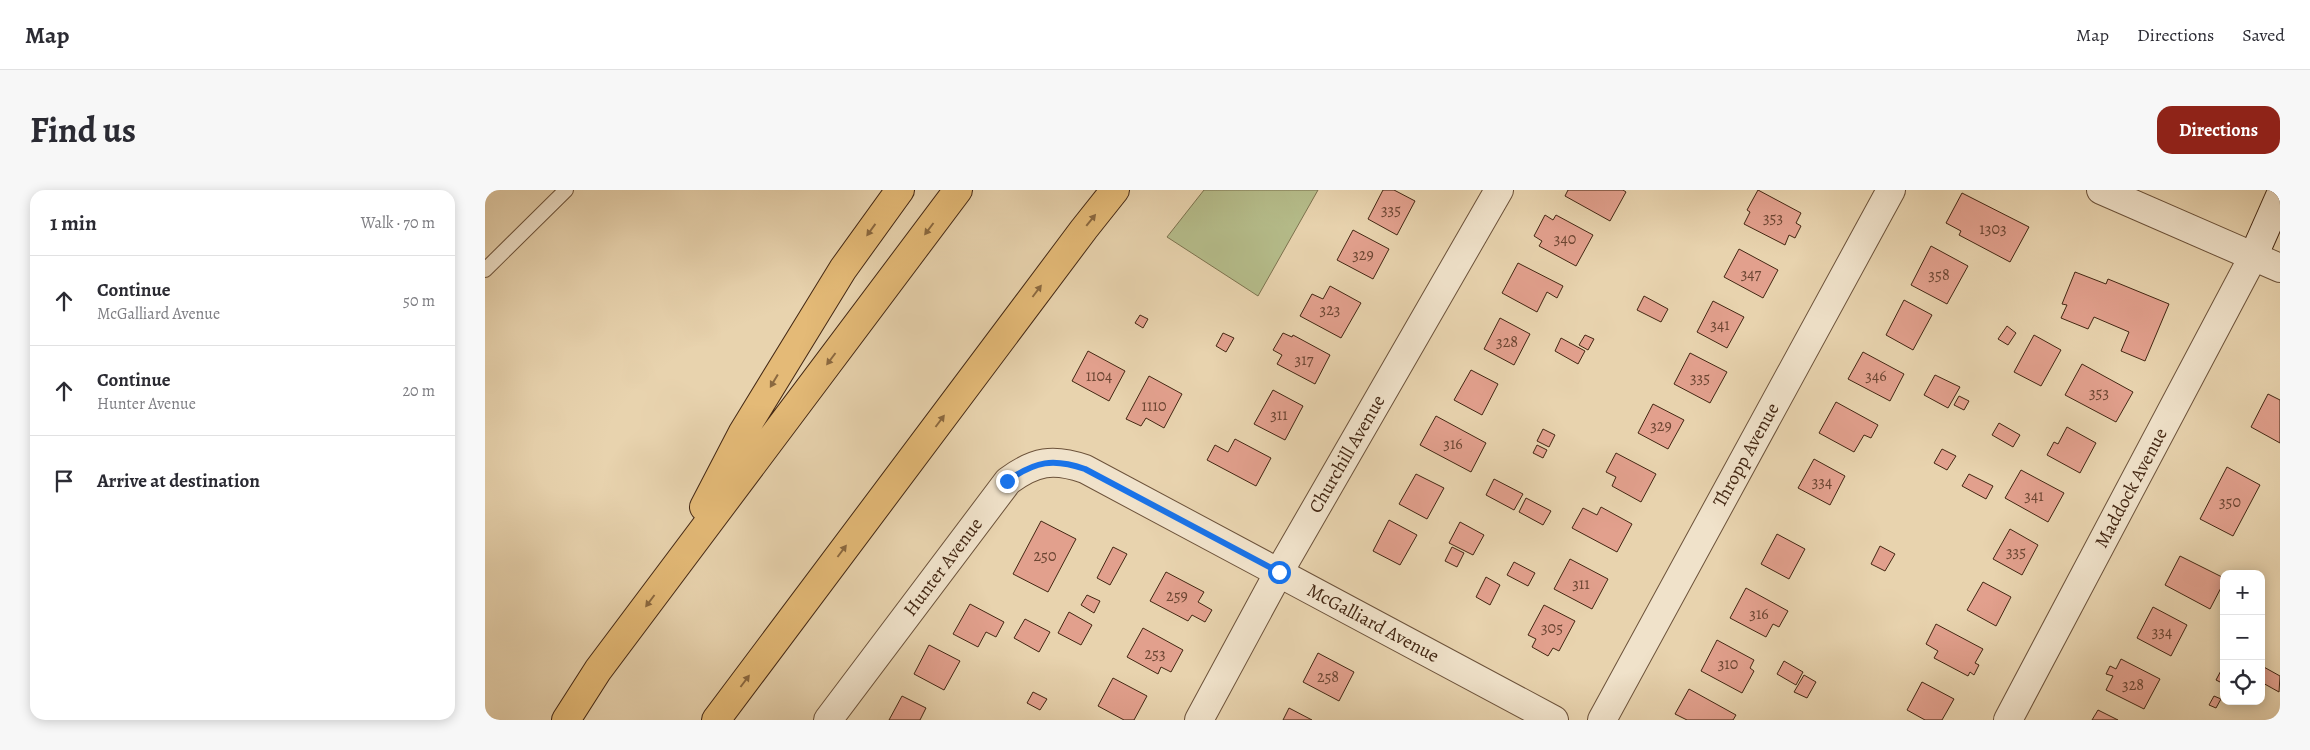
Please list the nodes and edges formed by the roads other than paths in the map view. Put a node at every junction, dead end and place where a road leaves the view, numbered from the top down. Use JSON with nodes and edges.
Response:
{"nodes":[{"id":1,"x":566,"y":190,"type":"edge"},
{"id":2,"x":900,"y":190,"type":"edge"},
{"id":3,"x":958,"y":190,"type":"edge"},
{"id":4,"x":1115,"y":190,"type":"edge"},
{"id":5,"x":1499,"y":190,"type":"edge"},
{"id":6,"x":1891,"y":190,"type":"edge"},
{"id":7,"x":2101,"y":190,"type":"edge"},
{"id":8,"x":2280,"y":196,"type":"edge"},
{"id":9,"x":2253,"y":257,"type":"junction"},
{"id":10,"x":2280,"y":268,"type":"edge"},
{"id":11,"x":485,"y":270,"type":"edge"},
{"id":12,"x":1085,"y":469,"type":"joint"},
{"id":13,"x":1279,"y":572,"type":"junction"},
{"id":14,"x":666,"y":579,"type":"junction"},
{"id":15,"x":566,"y":720,"type":"edge"},
{"id":16,"x":716,"y":720,"type":"edge"},
{"id":17,"x":827,"y":720,"type":"edge"},
{"id":18,"x":1199,"y":720,"type":"edge"},
{"id":19,"x":1554,"y":720,"type":"edge"},
{"id":20,"x":1602,"y":720,"type":"edge"},
{"id":21,"x":2008,"y":720,"type":"edge"}],
"edges":[{"from":1,"to":11,"type":"lane"},
{"from":2,"to":14,"type":"highway","one_way":true},
{"from":3,"to":14,"type":"highway","one_way":true},
{"from":16,"to":4,"type":"highway","one_way":true},
{"from":5,"to":13,"type":"street","name":"Churchill Avenue"},
{"from":6,"to":20,"type":"street","name":"Thropp Avenue"},
{"from":7,"to":9,"type":"street"},
{"from":8,"to":9,"type":"street","name":"Maddock Avenue"},
{"from":9,"to":10,"type":"street"},
{"from":9,"to":21,"type":"street","name":"Maddock Avenue"},
{"from":12,"to":13,"type":"street","name":"McGalliard Avenue"},
{"from":12,"to":17,"type":"street","name":"Hunter Avenue"},
{"from":13,"to":18,"type":"street","name":"Churchill Avenue"},
{"from":13,"to":19,"type":"street","name":"McGalliard Avenue"},
{"from":14,"to":15,"type":"highway","one_way":true}]}
